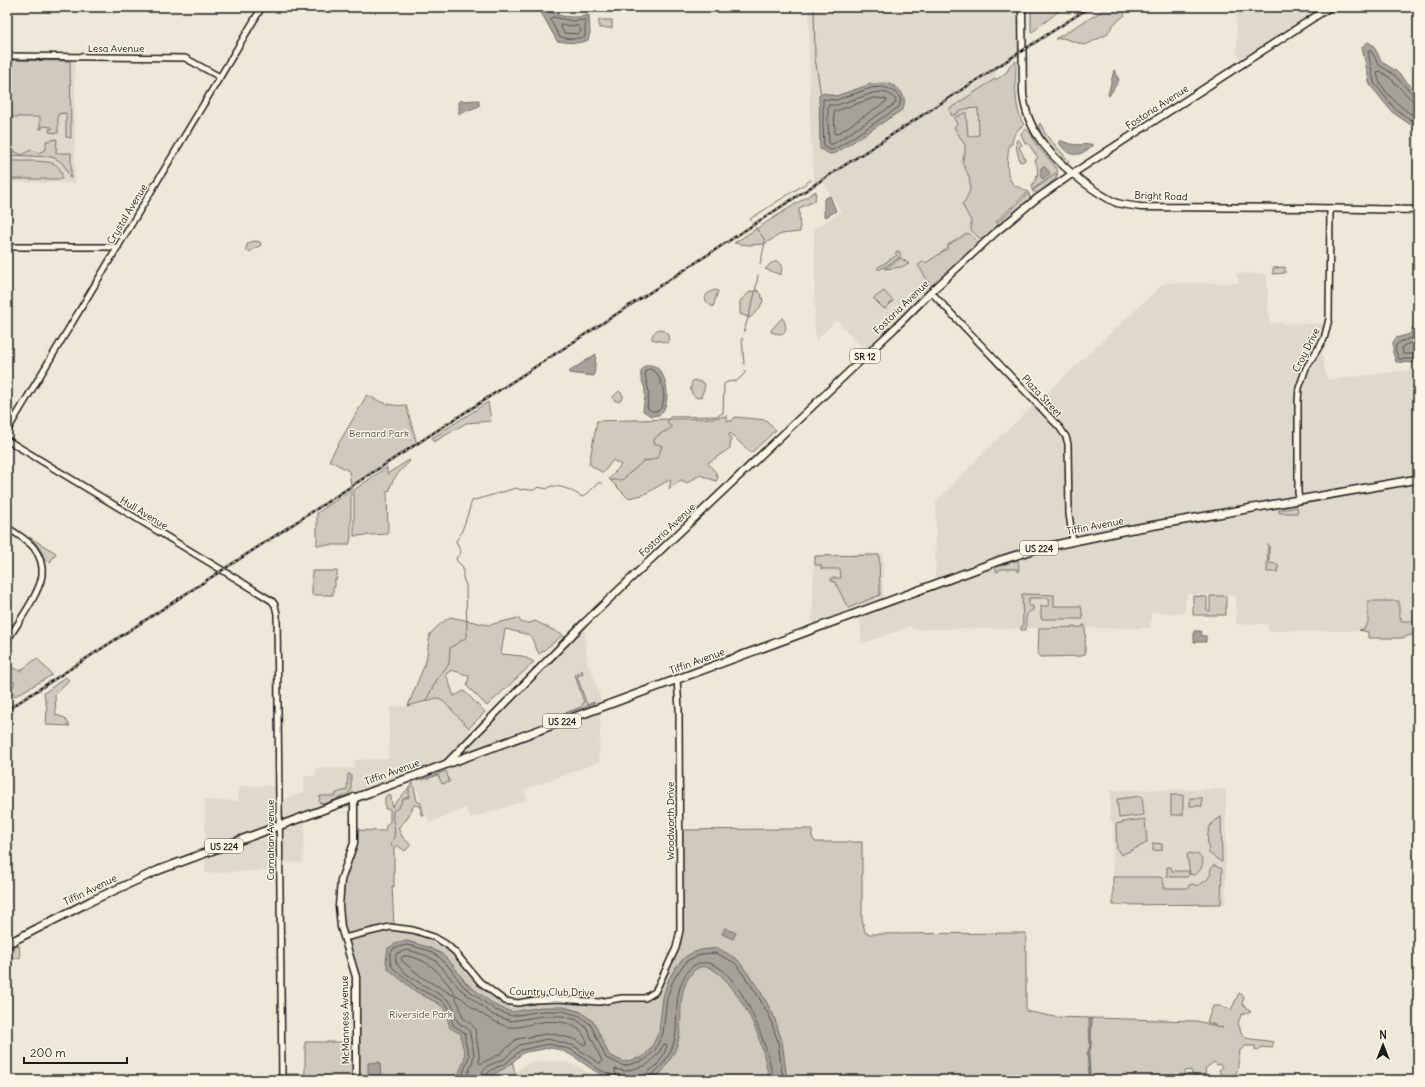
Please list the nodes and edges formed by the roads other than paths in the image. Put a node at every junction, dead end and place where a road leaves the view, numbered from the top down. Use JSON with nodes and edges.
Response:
{"nodes":[{"id":1,"x":262,"y":7,"type":"edge"},
{"id":2,"x":1022,"y":7,"type":"edge"},
{"id":3,"x":1330,"y":7,"type":"edge"},
{"id":4,"x":7,"y":56,"type":"edge"},
{"id":5,"x":220,"y":77,"type":"junction"},
{"id":6,"x":1072,"y":174,"type":"junction"},
{"id":7,"x":1330,"y":208,"type":"junction"},
{"id":8,"x":1418,"y":210,"type":"edge"},
{"id":9,"x":7,"y":247,"type":"edge"},
{"id":10,"x":118,"y":247,"type":"junction"},
{"id":11,"x":931,"y":292,"type":"junction"},
{"id":12,"x":7,"y":431,"type":"edge"},
{"id":13,"x":7,"y":440,"type":"edge"},
{"id":14,"x":1418,"y":479,"type":"edge"},
{"id":15,"x":1300,"y":500,"type":"junction"},
{"id":16,"x":7,"y":527,"type":"edge"},
{"id":17,"x":1073,"y":541,"type":"junction"},
{"id":18,"x":272,"y":601,"type":"joint"},
{"id":19,"x":7,"y":641,"type":"edge"},
{"id":20,"x":677,"y":679,"type":"junction"},
{"id":21,"x":447,"y":763,"type":"junction"},
{"id":22,"x":354,"y":797,"type":"junction"},
{"id":23,"x":279,"y":825,"type":"junction"},
{"id":24,"x":344,"y":938,"type":"junction"},
{"id":25,"x":7,"y":944,"type":"edge"},
{"id":26,"x":670,"y":961,"type":"joint"},
{"id":27,"x":282,"y":1080,"type":"edge"},
{"id":28,"x":356,"y":1080,"type":"edge"}],
"edges":[{"from":1,"to":5,"type":"street","name":"Crystal Avenue"},
{"from":2,"to":6,"type":"main road","name":"Bright Road"},
{"from":3,"to":6,"type":"main road","name":"Fostoria Avenue","number":"SR 12"},
{"from":4,"to":5,"type":"street","name":"Lesa Avenue"},
{"from":5,"to":10,"type":"street","name":"Crystal Avenue"},
{"from":6,"to":7,"type":"main road","name":"Bright Road"},
{"from":6,"to":11,"type":"main road","name":"Fostoria Avenue","number":"SR 12"},
{"from":7,"to":8,"type":"main road","name":"Bright Road"},
{"from":7,"to":15,"type":"street","name":"Croy Drive"},
{"from":9,"to":10,"type":"street"},
{"from":10,"to":12,"type":"street","name":"Crystal Avenue"},
{"from":11,"to":17,"type":"street","name":"Plaza Street"},
{"from":11,"to":21,"type":"main road","name":"Fostoria Avenue","number":"SR 12"},
{"from":13,"to":18,"type":"street","name":"Hull Avenue"},
{"from":14,"to":15,"type":"highway","name":"Tiffin Avenue","number":"US 224"},
{"from":15,"to":17,"type":"highway","name":"Tiffin Avenue","number":"US 224"},
{"from":16,"to":19,"type":"street"},
{"from":17,"to":20,"type":"highway","name":"Tiffin Avenue","number":"US 224"},
{"from":18,"to":23,"type":"street","name":"Carnahan Avenue"},
{"from":20,"to":21,"type":"highway","name":"Tiffin Avenue","number":"US 224"},
{"from":20,"to":26,"type":"street","name":"Woodworth Drive"},
{"from":21,"to":22,"type":"highway","name":"Tiffin Avenue","number":"US 224"},
{"from":22,"to":23,"type":"highway","name":"Tiffin Avenue","number":"US 224"},
{"from":22,"to":24,"type":"main road","name":"McManness Avenue"},
{"from":23,"to":25,"type":"highway","name":"Tiffin Avenue","number":"US 224"},
{"from":23,"to":27,"type":"street","name":"Carnahan Avenue"},
{"from":24,"to":26,"type":"street","name":"Country Club Drive"},
{"from":24,"to":28,"type":"main road","name":"McManness Avenue"}]}
